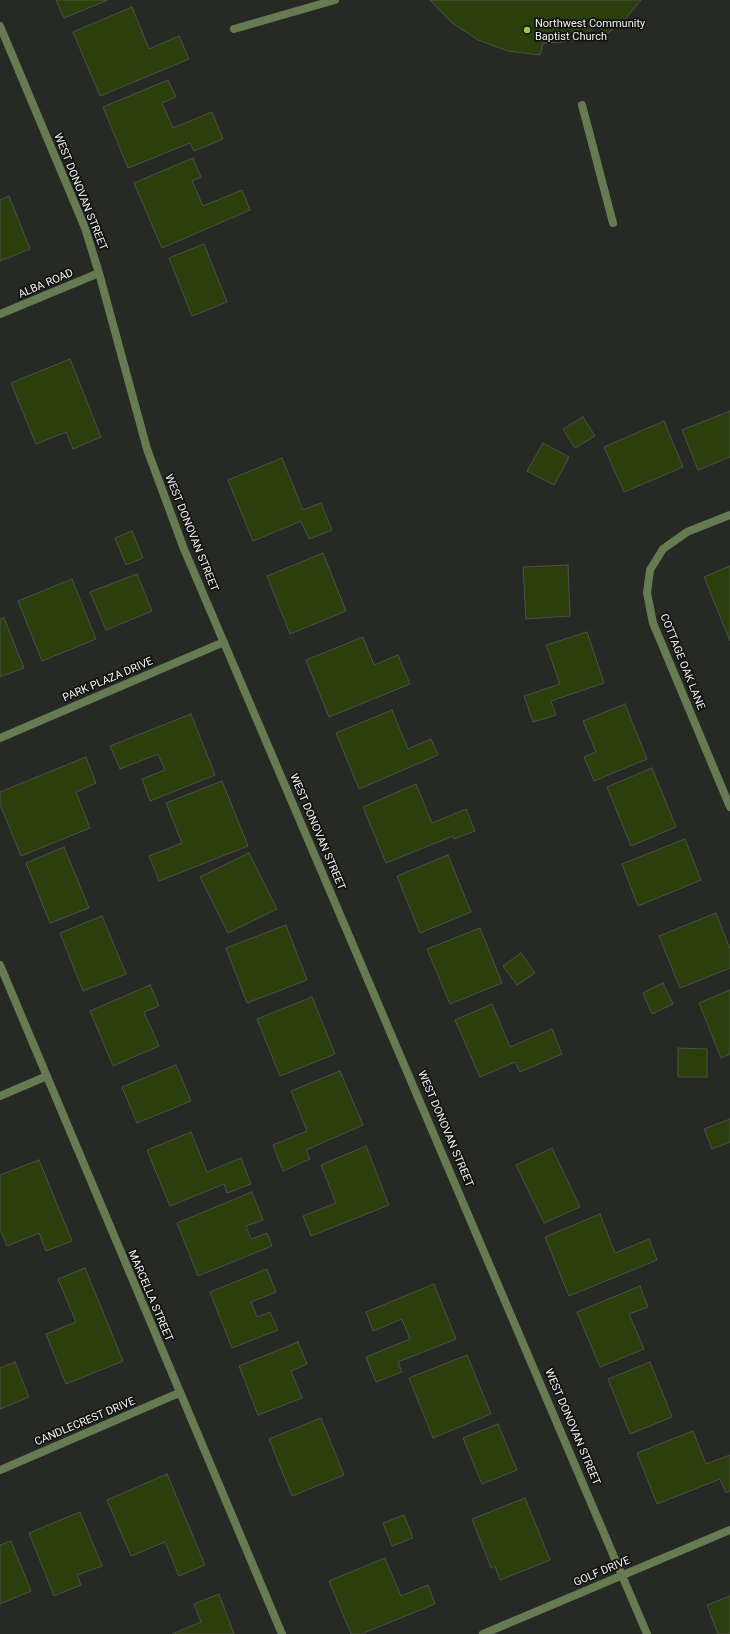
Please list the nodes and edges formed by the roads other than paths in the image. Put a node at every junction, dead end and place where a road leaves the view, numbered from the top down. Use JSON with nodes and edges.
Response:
{"nodes":[{"id":1,"x":335,"y":0,"type":"edge"},
{"id":2,"x":0,"y":26,"type":"edge"},
{"id":3,"x":234,"y":30,"type":"dead end"},
{"id":4,"x":582,"y":105,"type":"dead end"},
{"id":5,"x":613,"y":223,"type":"dead end"},
{"id":6,"x":100,"y":273,"type":"junction"},
{"id":7,"x":0,"y":314,"type":"edge"},
{"id":8,"x":730,"y":515,"type":"edge"},
{"id":9,"x":224,"y":642,"type":"junction"},
{"id":10,"x":0,"y":738,"type":"edge"},
{"id":11,"x":730,"y":807,"type":"edge"},
{"id":12,"x":0,"y":965,"type":"edge"},
{"id":13,"x":47,"y":1076,"type":"junction"},
{"id":14,"x":0,"y":1096,"type":"edge"},
{"id":15,"x":179,"y":1393,"type":"junction"},
{"id":16,"x":0,"y":1470,"type":"edge"},
{"id":17,"x":730,"y":1530,"type":"edge"},
{"id":18,"x":623,"y":1575,"type":"junction"},
{"id":19,"x":282,"y":1634,"type":"edge"},
{"id":20,"x":483,"y":1634,"type":"edge"},
{"id":21,"x":648,"y":1634,"type":"edge"}],
"edges":[{"from":1,"to":3,"type":"street"},
{"from":2,"to":6,"type":"street","name":"WEST DONOVAN STREET"},
{"from":4,"to":5,"type":"street"},
{"from":6,"to":7,"type":"street","name":"ALBA ROAD"},
{"from":6,"to":9,"type":"street","name":"WEST DONOVAN STREET"},
{"from":8,"to":11,"type":"street","name":"COTTAGE OAK LANE"},
{"from":9,"to":10,"type":"street","name":"PARK PLAZA DRIVE"},
{"from":9,"to":18,"type":"street","name":"WEST DONOVAN STREET"},
{"from":12,"to":13,"type":"street","name":"MARCELLA STREET"},
{"from":13,"to":14,"type":"street"},
{"from":13,"to":15,"type":"street","name":"MARCELLA STREET"},
{"from":15,"to":16,"type":"street","name":"CANDLECREST DRIVE"},
{"from":15,"to":19,"type":"street","name":"MARCELLA STREET"},
{"from":17,"to":18,"type":"street","name":"GOLF DRIVE"},
{"from":18,"to":20,"type":"street","name":"GOLF DRIVE"},
{"from":18,"to":21,"type":"street","name":"WEST DONOVAN STREET"}]}
